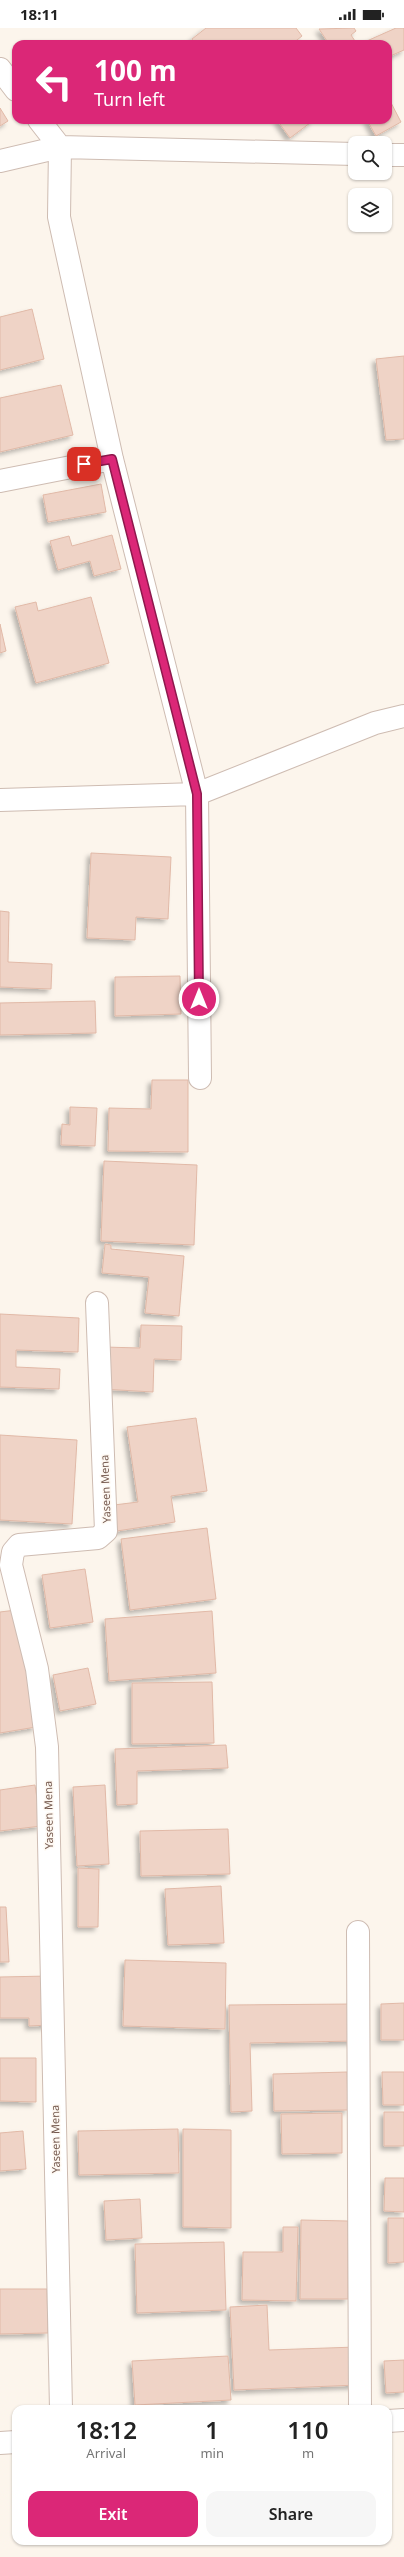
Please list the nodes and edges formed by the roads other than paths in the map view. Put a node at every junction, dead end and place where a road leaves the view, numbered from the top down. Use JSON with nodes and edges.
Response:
{"nodes":[{"id":1,"x":0,"y":69,"type":"edge"},
{"id":2,"x":12,"y":85,"type":"edge"},
{"id":3,"x":42,"y":124,"type":"edge"},
{"id":4,"x":60,"y":147,"type":"junction"},
{"id":5,"x":348,"y":154,"type":"edge"},
{"id":6,"x":392,"y":155,"type":"edge"},
{"id":7,"x":404,"y":155,"type":"edge"},
{"id":8,"x":0,"y":161,"type":"edge"},
{"id":9,"x":112,"y":459,"type":"junction"},
{"id":10,"x":0,"y":481,"type":"edge"},
{"id":11,"x":404,"y":716,"type":"edge"},
{"id":12,"x":197,"y":794,"type":"junction"},
{"id":13,"x":0,"y":800,"type":"edge"},
{"id":14,"x":200,"y":1078,"type":"dead end"},
{"id":15,"x":97,"y":1303,"type":"dead end"},
{"id":16,"x":358,"y":1932,"type":"dead end"},
{"id":17,"x":60,"y":2405,"type":"edge"},
{"id":18,"x":360,"y":2405,"type":"edge"},
{"id":19,"x":404,"y":2420,"type":"edge"},
{"id":20,"x":392,"y":2421,"type":"edge"},
{"id":21,"x":12,"y":2442,"type":"edge"},
{"id":22,"x":0,"y":2443,"type":"edge"}],
"edges":[{"from":1,"to":2,"type":"street"},
{"from":3,"to":4,"type":"street"},
{"from":4,"to":5,"type":"street"},
{"from":4,"to":8,"type":"street"},
{"from":4,"to":9,"type":"street"},
{"from":6,"to":7,"type":"street"},
{"from":9,"to":10,"type":"street"},
{"from":9,"to":12,"type":"street"},
{"from":11,"to":12,"type":"street"},
{"from":12,"to":13,"type":"street"},
{"from":12,"to":14,"type":"street"},
{"from":15,"to":17,"type":"street","name":"Yaseen Mena"},
{"from":16,"to":18,"type":"street"},
{"from":19,"to":20,"type":"street"},
{"from":21,"to":22,"type":"street"}]}
